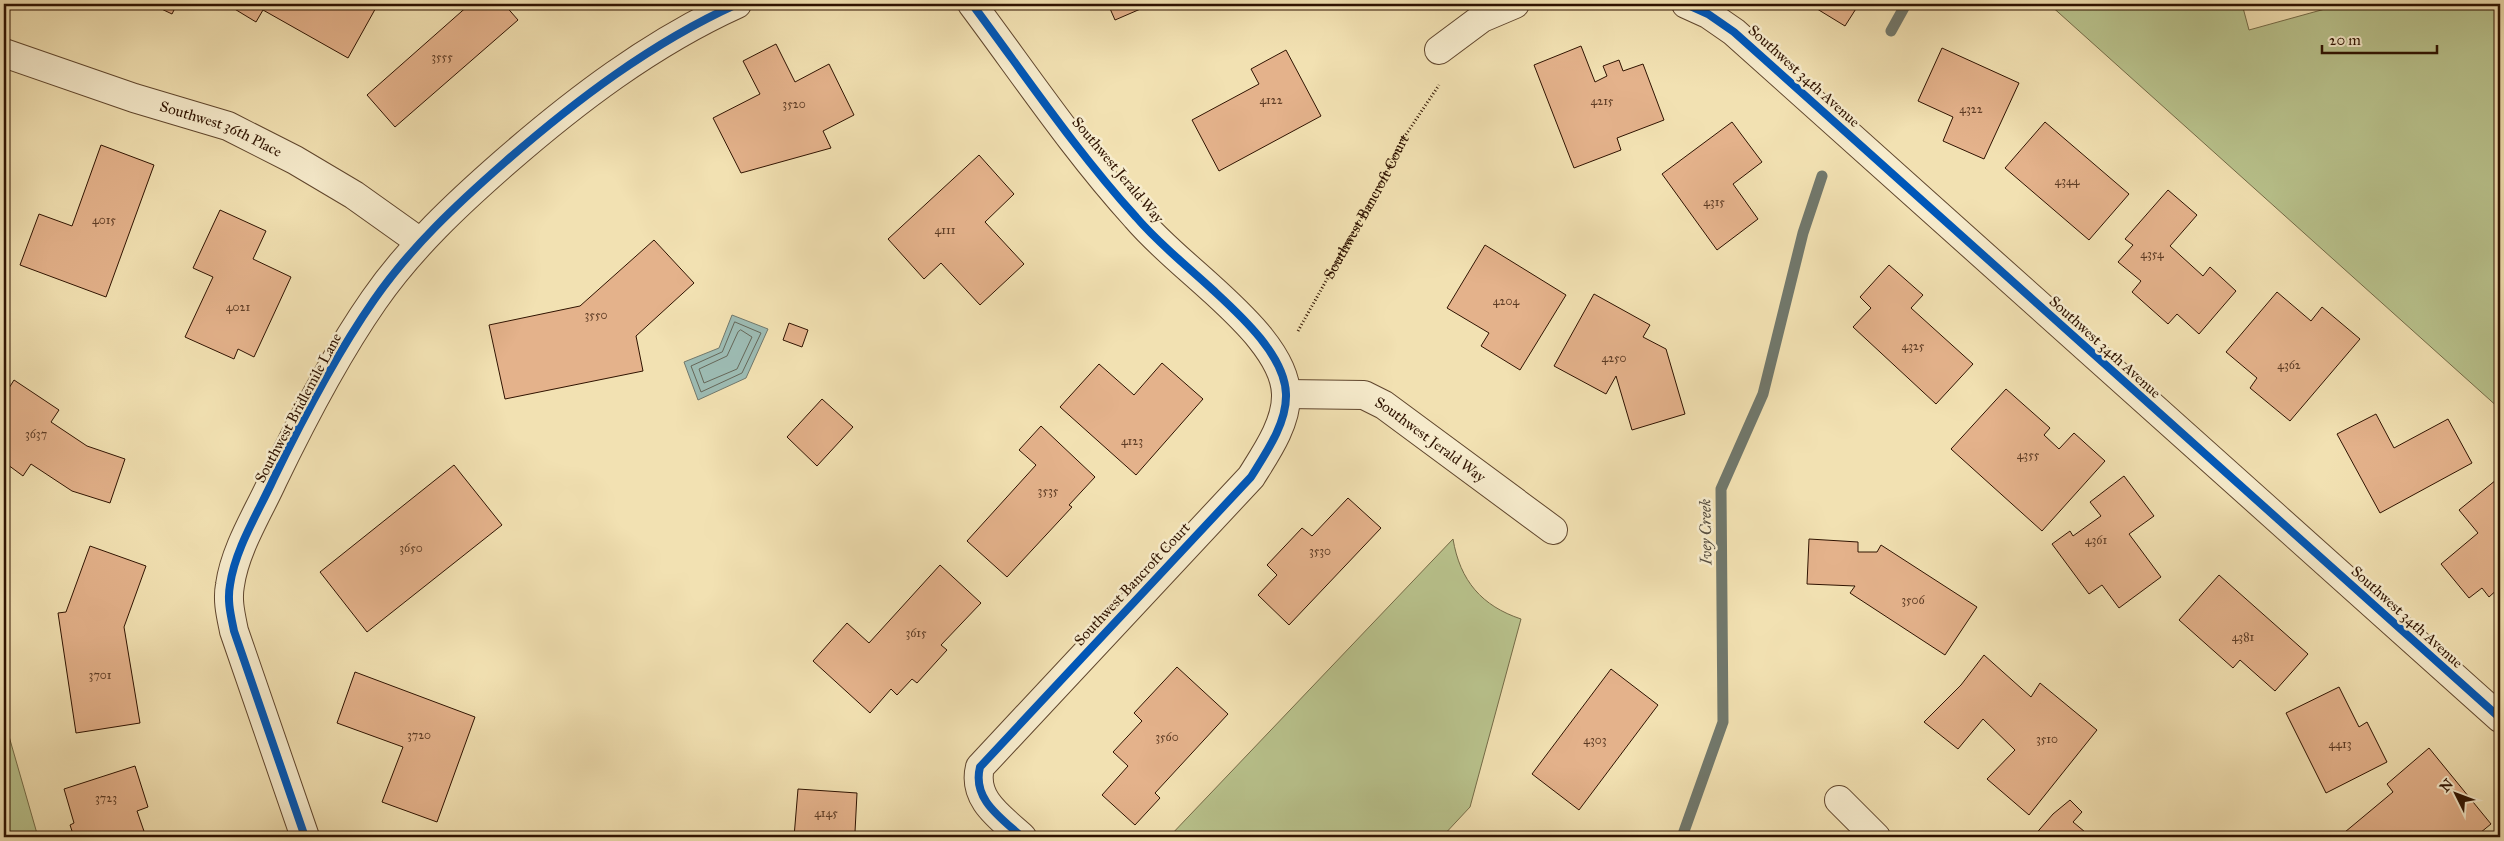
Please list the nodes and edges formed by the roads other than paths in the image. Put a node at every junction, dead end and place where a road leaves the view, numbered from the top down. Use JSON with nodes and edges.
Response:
{"nodes":[{"id":1,"x":737,"y":4,"type":"edge"},
{"id":2,"x":972,"y":4,"type":"edge"},
{"id":3,"x":1515,"y":4,"type":"edge"},
{"id":4,"x":1686,"y":4,"type":"edge"},
{"id":5,"x":1439,"y":50,"type":"road end"},
{"id":6,"x":4,"y":53,"type":"edge"},
{"id":7,"x":420,"y":242,"type":"junction"},
{"id":8,"x":1286,"y":394,"type":"junction"},
{"id":9,"x":1553,"y":530,"type":"dead end"},
{"id":10,"x":2500,"y":718,"type":"edge"},
{"id":11,"x":1839,"y":800,"type":"dead end"},
{"id":12,"x":305,"y":837,"type":"edge"},
{"id":13,"x":1022,"y":837,"type":"edge"},
{"id":14,"x":1876,"y":837,"type":"edge"}],
"edges":[{"from":1,"to":7,"type":"street","name":"Southwest Bridlemile Lane"},
{"from":2,"to":8,"type":"street","name":"Southwest Jerald Way"},
{"from":3,"to":5,"type":"street"},
{"from":4,"to":10,"type":"street","name":"Southwest 34th Avenue"},
{"from":6,"to":7,"type":"street","name":"Southwest 36th Place"},
{"from":7,"to":12,"type":"street","name":"Southwest Bridlemile Lane"},
{"from":8,"to":9,"type":"street","name":"Southwest Jerald Way"},
{"from":8,"to":13,"type":"street","name":"Southwest Bancroft Court"},
{"from":11,"to":14,"type":"street"}]}
